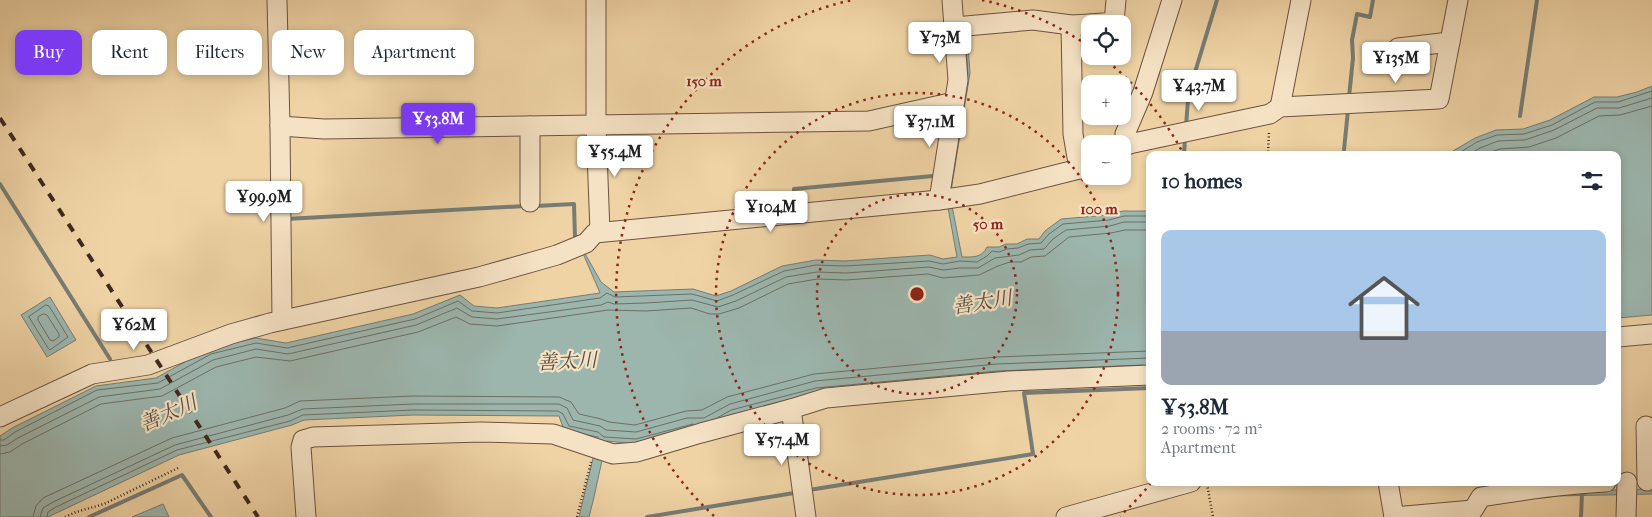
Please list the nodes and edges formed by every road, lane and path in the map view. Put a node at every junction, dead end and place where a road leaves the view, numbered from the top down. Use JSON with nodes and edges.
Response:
{"nodes":[{"id":1,"x":277,"y":0,"type":"edge"},
{"id":2,"x":596,"y":0,"type":"edge"},
{"id":3,"x":952,"y":0,"type":"edge"},
{"id":4,"x":1116,"y":0,"type":"edge"},
{"id":5,"x":1172,"y":0,"type":"edge"},
{"id":6,"x":1301,"y":0,"type":"edge"},
{"id":7,"x":1458,"y":0,"type":"edge"},
{"id":8,"x":1115,"y":15,"type":"edge"},
{"id":9,"x":1081,"y":24,"type":"edge"},
{"id":10,"x":1071,"y":25,"type":"junction"},
{"id":11,"x":955,"y":27,"type":"junction"},
{"id":12,"x":1450,"y":42,"type":"junction"},
{"id":13,"x":1398,"y":48,"type":"dead end"},
{"id":14,"x":954,"y":102,"type":"junction"},
{"id":15,"x":1275,"y":111,"type":"junction"},
{"id":16,"x":280,"y":126,"type":"junction"},
{"id":17,"x":530,"y":126,"type":"junction"},
{"id":18,"x":596,"y":126,"type":"junction"},
{"id":19,"x":1125,"y":135,"type":"edge"},
{"id":20,"x":1131,"y":145,"type":"edge"},
{"id":21,"x":1269,"y":151,"type":"edge"},
{"id":22,"x":1081,"y":155,"type":"edge"},
{"id":23,"x":1081,"y":167,"type":"edge"},
{"id":24,"x":939,"y":200,"type":"junction"},
{"id":25,"x":530,"y":202,"type":"dead end"},
{"id":26,"x":600,"y":232,"type":"junction"},
{"id":27,"x":282,"y":320,"type":"junction"},
{"id":28,"x":1652,"y":334,"type":"edge"},
{"id":29,"x":1621,"y":337,"type":"edge"},
{"id":30,"x":1146,"y":375,"type":"edge"},
{"id":31,"x":791,"y":410,"type":"junction"},
{"id":32,"x":0,"y":416,"type":"edge"},
{"id":33,"x":1646,"y":426,"type":"dead end"},
{"id":34,"x":600,"y":450,"type":"junction"},
{"id":35,"x":178,"y":468,"type":"dead end"},
{"id":36,"x":1649,"y":480,"type":"edge"},
{"id":37,"x":1177,"y":486,"type":"edge"},
{"id":38,"x":1208,"y":486,"type":"edge"},
{"id":39,"x":1389,"y":486,"type":"edge"},
{"id":40,"x":1548,"y":486,"type":"edge"},
{"id":41,"x":1625,"y":487,"type":"edge"},
{"id":42,"x":1478,"y":491,"type":"edge"},
{"id":43,"x":65,"y":517,"type":"edge"},
{"id":44,"x":306,"y":517,"type":"edge"},
{"id":45,"x":576,"y":517,"type":"edge"},
{"id":46,"x":806,"y":517,"type":"edge"},
{"id":47,"x":1066,"y":517,"type":"edge"},
{"id":48,"x":1213,"y":517,"type":"edge"},
{"id":49,"x":1394,"y":517,"type":"edge"},
{"id":50,"x":1626,"y":517,"type":"edge"}],
"edges":[{"from":1,"to":16,"type":"street"},
{"from":2,"to":18,"type":"street"},
{"from":3,"to":11,"type":"street"},
{"from":4,"to":8,"type":"street"},
{"from":5,"to":19,"type":"street"},
{"from":6,"to":15,"type":"street"},
{"from":7,"to":12,"type":"street"},
{"from":9,"to":10,"type":"street"},
{"from":10,"to":11,"type":"street"},
{"from":10,"to":22,"type":"street"},
{"from":11,"to":14,"type":"street"},
{"from":12,"to":13,"type":"street"},
{"from":12,"to":15,"type":"street"},
{"from":14,"to":18,"type":"street"},
{"from":14,"to":24,"type":"street"},
{"from":15,"to":20,"type":"street"},
{"from":15,"to":21,"type":"path"},
{"from":16,"to":17,"type":"street"},
{"from":16,"to":27,"type":"street"},
{"from":17,"to":18,"type":"street"},
{"from":17,"to":25,"type":"street"},
{"from":18,"to":26,"type":"street"},
{"from":23,"to":24,"type":"street"},
{"from":24,"to":26,"type":"street"},
{"from":26,"to":27,"type":"street"},
{"from":27,"to":32,"type":"street"},
{"from":28,"to":29,"type":"street"},
{"from":30,"to":31,"type":"street"},
{"from":31,"to":34,"type":"street"},
{"from":31,"to":46,"type":"street"},
{"from":33,"to":36,"type":"street"},
{"from":34,"to":44,"type":"street"},
{"from":34,"to":45,"type":"path"},
{"from":35,"to":43,"type":"path"},
{"from":36,"to":41,"type":"street"},
{"from":37,"to":47,"type":"street"},
{"from":38,"to":48,"type":"path"},
{"from":39,"to":49,"type":"street"},
{"from":40,"to":42,"type":"street"},
{"from":41,"to":50,"type":"street"},
{"from":42,"to":49,"type":"street"}]}
